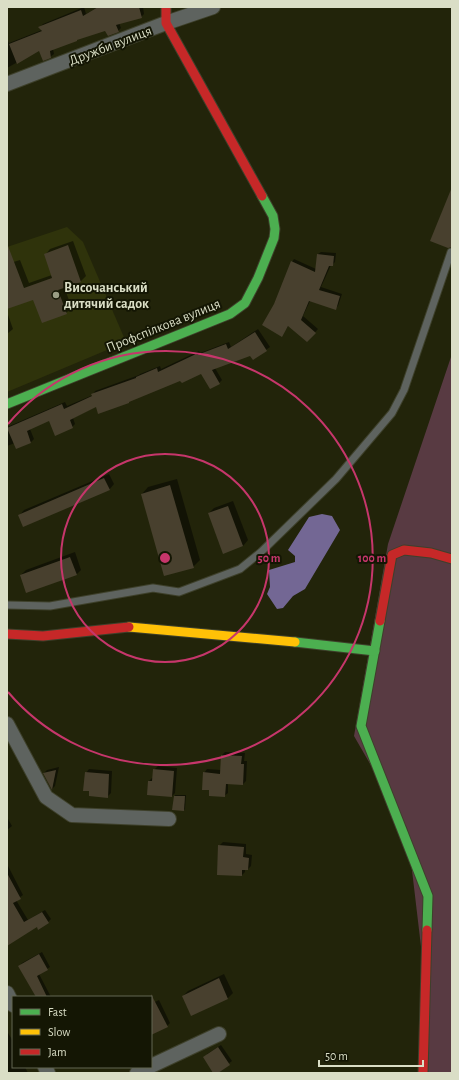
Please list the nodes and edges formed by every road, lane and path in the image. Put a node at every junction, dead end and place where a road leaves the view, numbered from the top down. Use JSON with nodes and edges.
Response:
{"nodes":[{"id":1,"x":166,"y":7,"type":"edge"},
{"id":2,"x":213,"y":7,"type":"edge"},
{"id":3,"x":166,"y":23,"type":"junction"},
{"id":4,"x":7,"y":84,"type":"edge"},
{"id":5,"x":451,"y":252,"type":"edge"},
{"id":6,"x":7,"y":404,"type":"edge"},
{"id":7,"x":452,"y":559,"type":"edge"},
{"id":8,"x":7,"y":605,"type":"edge"},
{"id":9,"x":7,"y":634,"type":"edge"},
{"id":10,"x":375,"y":651,"type":"junction"},
{"id":11,"x":7,"y":724,"type":"edge"},
{"id":12,"x":169,"y":818,"type":"dead end"},
{"id":13,"x":7,"y":993,"type":"edge"},
{"id":14,"x":12,"y":1003,"type":"edge"},
{"id":15,"x":219,"y":1034,"type":"dead end"},
{"id":16,"x":152,"y":1066,"type":"edge"},
{"id":17,"x":148,"y":1068,"type":"edge"},
{"id":18,"x":137,"y":1073,"type":"edge"},
{"id":19,"x":423,"y":1073,"type":"edge"}],
"edges":[{"from":1,"to":3,"type":"street","name":"Профспілкова вулиця"},
{"from":2,"to":3,"type":"street","name":"Дружби вулиця"},
{"from":3,"to":4,"type":"street","name":"Дружби вулиця"},
{"from":3,"to":6,"type":"street","name":"Профспілкова вулиця"},
{"from":5,"to":8,"type":"lane"},
{"from":7,"to":10,"type":"street"},
{"from":9,"to":10,"type":"street"},
{"from":10,"to":19,"type":"street"},
{"from":11,"to":12,"type":"street"},
{"from":13,"to":14,"type":"street"},
{"from":15,"to":16,"type":"street"},
{"from":17,"to":18,"type":"street"}]}
